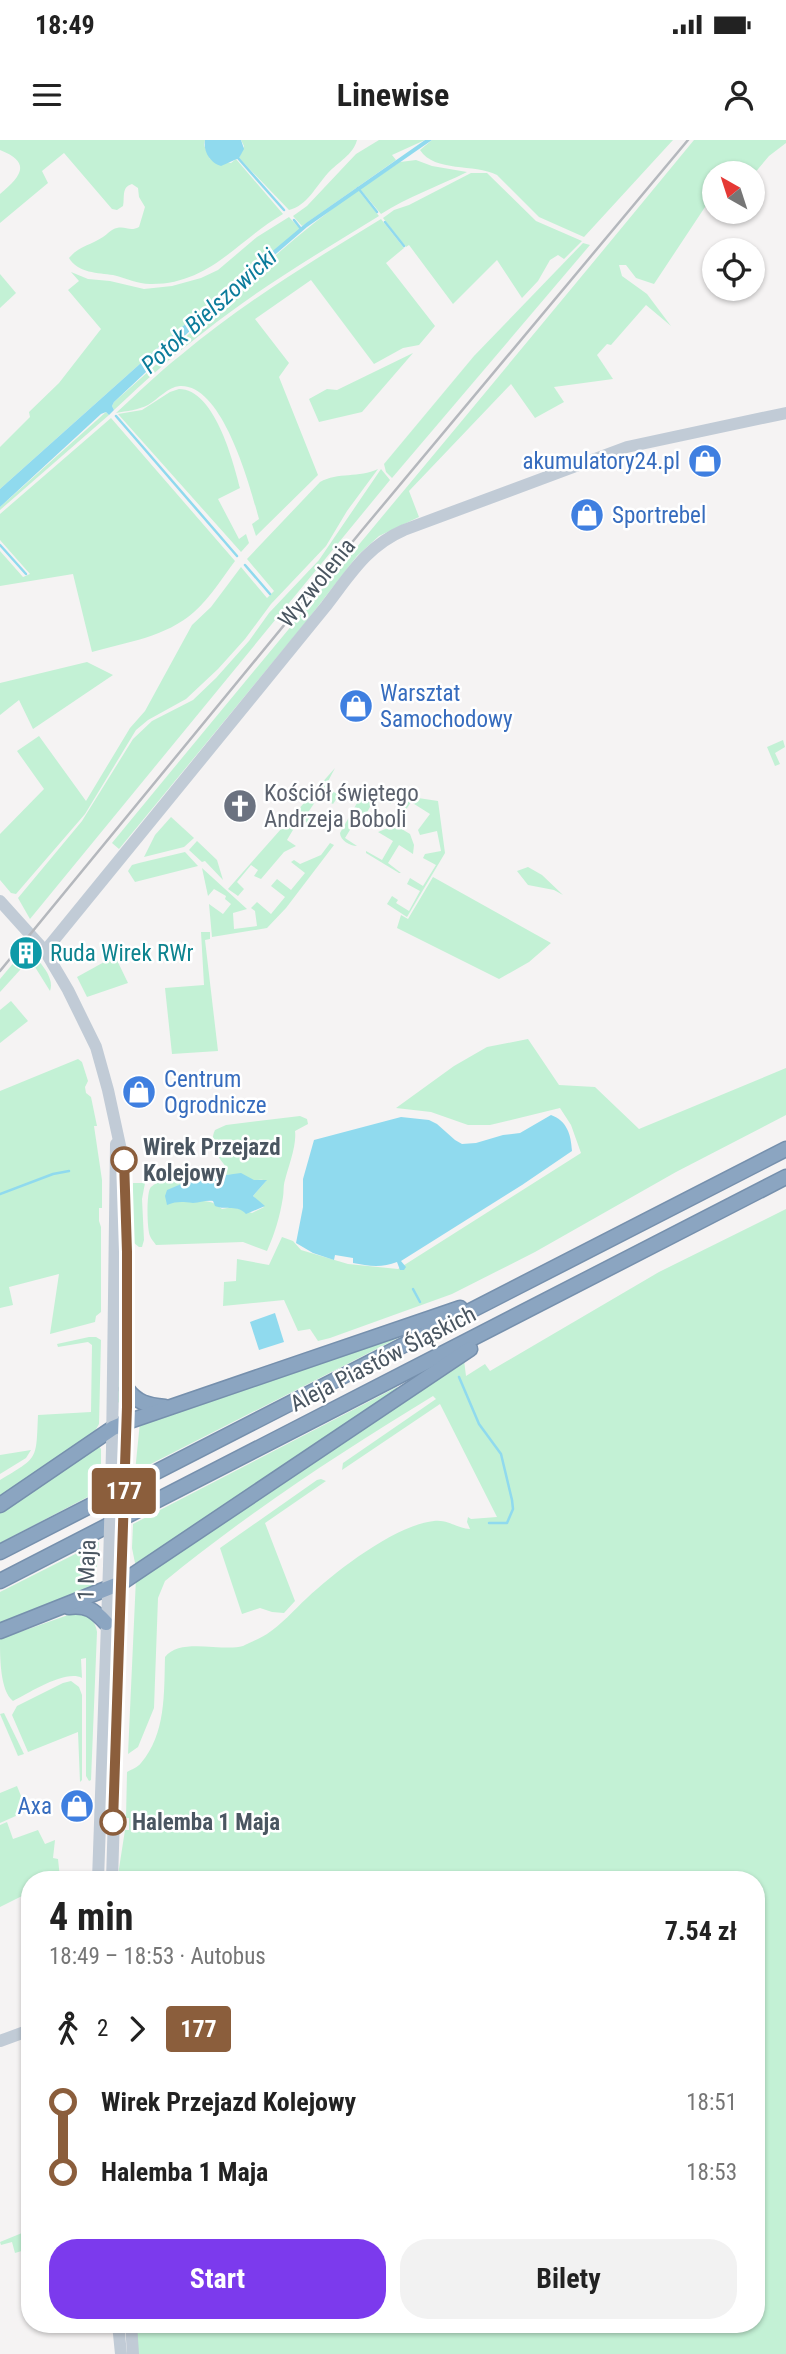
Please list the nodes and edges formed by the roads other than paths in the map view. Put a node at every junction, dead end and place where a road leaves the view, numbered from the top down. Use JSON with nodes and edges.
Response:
{"nodes":[{"id":1,"x":786,"y":412,"type":"edge"},
{"id":2,"x":0,"y":901,"type":"edge"},
{"id":3,"x":45,"y":951,"type":"junction"},
{"id":4,"x":116,"y":1136,"type":"junction"},
{"id":5,"x":786,"y":1149,"type":"edge"},
{"id":6,"x":786,"y":1177,"type":"edge"},
{"id":7,"x":508,"y":1291,"type":"junction"},
{"id":8,"x":523,"y":1312,"type":"junction"},
{"id":9,"x":127,"y":1389,"type":"junction"},
{"id":10,"x":166,"y":1408,"type":"junction"},
{"id":11,"x":127,"y":1422,"type":"junction"},
{"id":12,"x":113,"y":1428,"type":"junction"},
{"id":13,"x":0,"y":1505,"type":"edge"},
{"id":14,"x":0,"y":1552,"type":"edge"},
{"id":15,"x":0,"y":1581,"type":"edge"},
{"id":16,"x":121,"y":1583,"type":"junction"},
{"id":17,"x":107,"y":1590,"type":"junction"},
{"id":18,"x":64,"y":1607,"type":"junction"},
{"id":19,"x":106,"y":1623,"type":"junction"},
{"id":20,"x":0,"y":1631,"type":"edge"},
{"id":21,"x":98,"y":1871,"type":"edge"},
{"id":22,"x":112,"y":1871,"type":"edge"},
{"id":23,"x":21,"y":2033,"type":"edge"},
{"id":24,"x":0,"y":2041,"type":"edge"},
{"id":25,"x":119,"y":2333,"type":"edge"},
{"id":26,"x":132,"y":2333,"type":"edge"},
{"id":27,"x":121,"y":2354,"type":"edge"},
{"id":28,"x":133,"y":2354,"type":"edge"}],
"edges":[{"from":1,"to":3,"type":"main road","name":"Wyzwolenia"},
{"from":2,"to":3,"type":"main road","name":"1 Maja"},
{"from":3,"to":4,"type":"main road","name":"1 Maja"},
{"from":4,"to":9,"type":"main road","name":"1 Maja"},
{"from":4,"to":12,"type":"main road","name":"1 Maja"},
{"from":5,"to":7,"type":"highway","name":"Aleja Piastów Śląskich"},
{"from":6,"to":8,"type":"highway","name":"Aleja Piastów Śląskich"},
{"from":7,"to":10,"type":"highway"},
{"from":7,"to":14,"type":"highway","name":"Aleja Piastów Śląskich"},
{"from":8,"to":15,"type":"highway","name":"Aleja Piastów Śląskich"},
{"from":8,"to":16,"type":"highway"},
{"from":9,"to":10,"type":"highway"},
{"from":9,"to":11,"type":"main road","name":"1 Maja"},
{"from":10,"to":11,"type":"highway"},
{"from":11,"to":12,"type":"highway"},
{"from":11,"to":16,"type":"main road","name":"1 Maja","bridge":true},
{"from":12,"to":13,"type":"highway"},
{"from":12,"to":17,"type":"main road","name":"1 Maja","bridge":true},
{"from":16,"to":17,"type":"highway"},
{"from":16,"to":22,"type":"main road","name":"1 Maja"},
{"from":17,"to":18,"type":"highway"},
{"from":17,"to":19,"type":"main road","name":"1 Maja"},
{"from":18,"to":19,"type":"highway"},
{"from":18,"to":20,"type":"highway"},
{"from":19,"to":21,"type":"main road","name":"1 Maja"},
{"from":23,"to":24,"type":"main road"},
{"from":25,"to":27,"type":"main road"},
{"from":26,"to":28,"type":"main road"}]}
